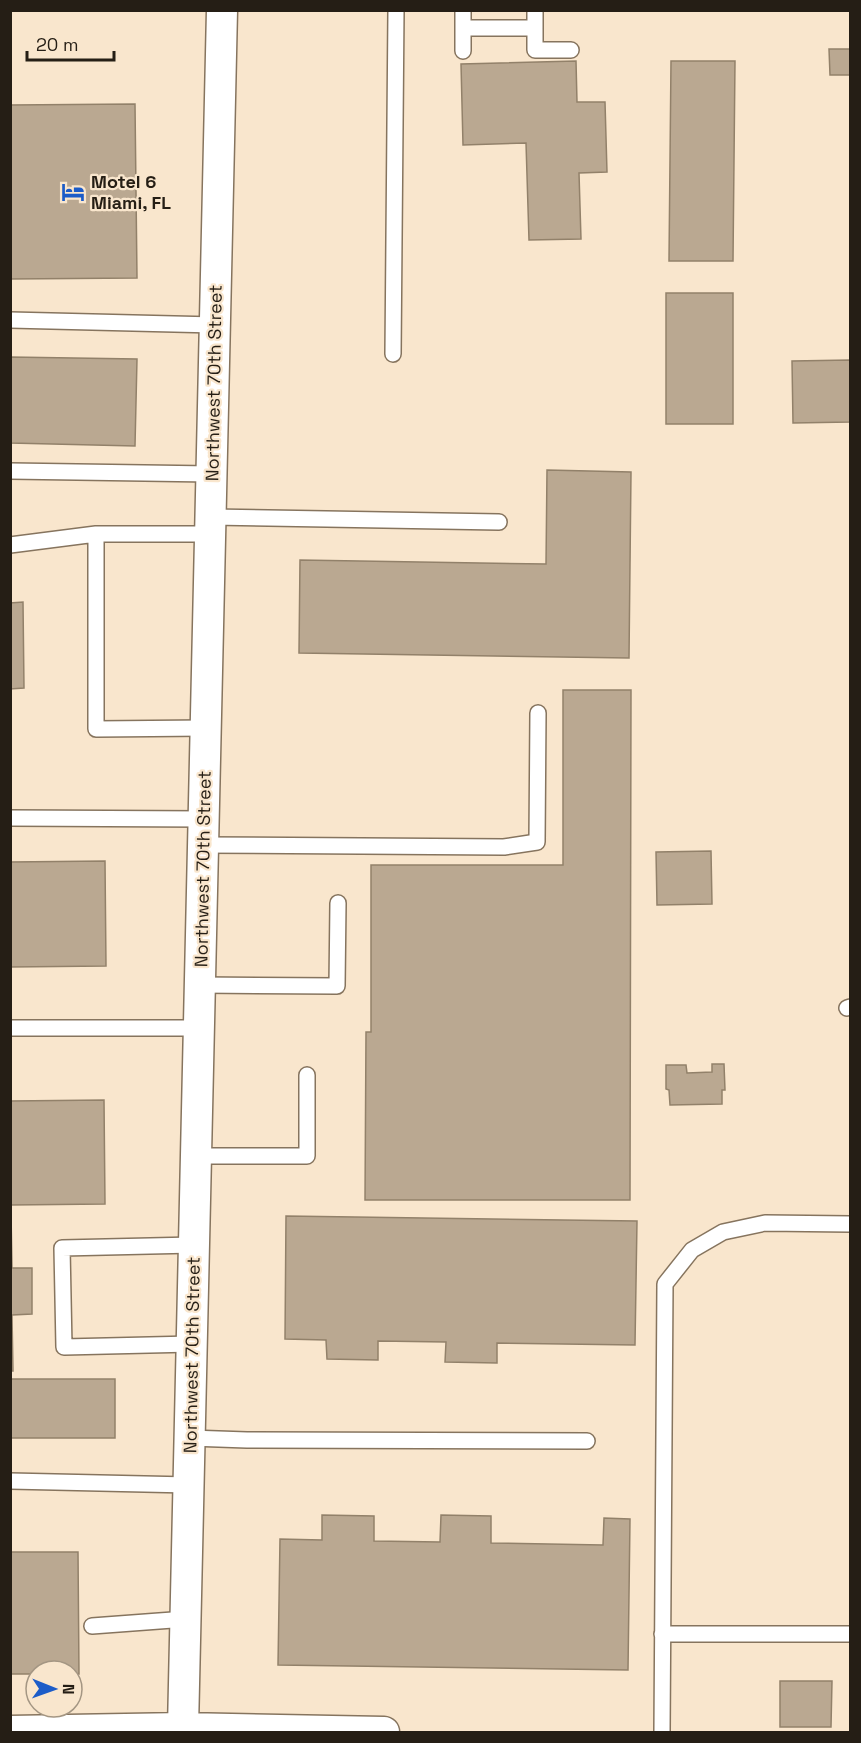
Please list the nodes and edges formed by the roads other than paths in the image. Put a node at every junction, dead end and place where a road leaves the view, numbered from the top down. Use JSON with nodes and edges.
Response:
{"nodes":[{"id":1,"x":222,"y":10,"type":"edge"},
{"id":2,"x":396,"y":10,"type":"edge"},
{"id":3,"x":463,"y":10,"type":"edge"},
{"id":4,"x":536,"y":10,"type":"edge"},
{"id":5,"x":463,"y":28,"type":"junction"},
{"id":6,"x":535,"y":28,"type":"junction"},
{"id":7,"x":571,"y":50,"type":"dead end"},
{"id":8,"x":463,"y":51,"type":"dead end"},
{"id":9,"x":10,"y":320,"type":"edge"},
{"id":10,"x":215,"y":325,"type":"junction"},
{"id":11,"x":393,"y":354,"type":"dead end"},
{"id":12,"x":10,"y":471,"type":"edge"},
{"id":13,"x":212,"y":474,"type":"junction"},
{"id":14,"x":500,"y":522,"type":"dead end"},
{"id":15,"x":211,"y":526,"type":"junction"},
{"id":16,"x":96,"y":534,"type":"junction"},
{"id":17,"x":10,"y":546,"type":"edge"},
{"id":18,"x":538,"y":713,"type":"dead end"},
{"id":19,"x":206,"y":728,"type":"junction"},
{"id":20,"x":10,"y":818,"type":"edge"},
{"id":21,"x":203,"y":832,"type":"junction"},
{"id":22,"x":338,"y":903,"type":"dead end"},
{"id":23,"x":200,"y":985,"type":"junction"},
{"id":24,"x":10,"y":1028,"type":"edge"},
{"id":25,"x":199,"y":1028,"type":"junction"},
{"id":26,"x":308,"y":1074,"type":"dead end"},
{"id":27,"x":196,"y":1155,"type":"junction"},
{"id":28,"x":850,"y":1224,"type":"edge"},
{"id":29,"x":194,"y":1245,"type":"junction"},
{"id":30,"x":192,"y":1344,"type":"junction"},
{"id":31,"x":190,"y":1438,"type":"junction"},
{"id":32,"x":588,"y":1442,"type":"dead end"},
{"id":33,"x":10,"y":1481,"type":"edge"},
{"id":34,"x":189,"y":1485,"type":"junction"},
{"id":35,"x":186,"y":1619,"type":"junction"},
{"id":36,"x":92,"y":1626,"type":"dead end"},
{"id":37,"x":662,"y":1634,"type":"junction"},
{"id":38,"x":850,"y":1634,"type":"edge"},
{"id":39,"x":183,"y":1728,"type":"junction"},
{"id":40,"x":20,"y":1731,"type":"edge"},
{"id":41,"x":273,"y":1731,"type":"edge"},
{"id":42,"x":384,"y":1732,"type":"edge"},
{"id":43,"x":662,"y":1732,"type":"edge"}],
"edges":[{"from":1,"to":10,"type":"street","name":"Northwest 70th Street"},
{"from":2,"to":11,"type":"lane"},
{"from":3,"to":5,"type":"lane"},
{"from":4,"to":6,"type":"lane"},
{"from":5,"to":6,"type":"lane"},
{"from":5,"to":8,"type":"lane"},
{"from":6,"to":7,"type":"lane"},
{"from":9,"to":10,"type":"lane"},
{"from":10,"to":13,"type":"street","name":"Northwest 70th Street"},
{"from":12,"to":13,"type":"lane"},
{"from":13,"to":15,"type":"street","name":"Northwest 70th Street"},
{"from":14,"to":15,"type":"lane"},
{"from":15,"to":16,"type":"lane"},
{"from":15,"to":19,"type":"street","name":"Northwest 70th Street"},
{"from":16,"to":17,"type":"lane"},
{"from":16,"to":19,"type":"lane"},
{"from":18,"to":21,"type":"lane"},
{"from":19,"to":21,"type":"street","name":"Northwest 70th Street"},
{"from":20,"to":21,"type":"lane"},
{"from":21,"to":23,"type":"street","name":"Northwest 70th Street"},
{"from":22,"to":23,"type":"lane"},
{"from":23,"to":25,"type":"street","name":"Northwest 70th Street"},
{"from":24,"to":25,"type":"lane"},
{"from":25,"to":27,"type":"street","name":"Northwest 70th Street"},
{"from":26,"to":27,"type":"lane"},
{"from":27,"to":29,"type":"street","name":"Northwest 70th Street"},
{"from":28,"to":37,"type":"lane"},
{"from":29,"to":30,"type":"street","name":"Northwest 70th Street"},
{"from":29,"to":30,"type":"lane"},
{"from":30,"to":31,"type":"street","name":"Northwest 70th Street"},
{"from":31,"to":32,"type":"lane"},
{"from":31,"to":34,"type":"street","name":"Northwest 70th Street"},
{"from":33,"to":34,"type":"lane"},
{"from":34,"to":35,"type":"street","name":"Northwest 70th Street"},
{"from":35,"to":36,"type":"lane"},
{"from":35,"to":39,"type":"street","name":"Northwest 70th Street"},
{"from":37,"to":38,"type":"lane"},
{"from":37,"to":43,"type":"lane"},
{"from":39,"to":40,"type":"street"},
{"from":39,"to":41,"type":"street"},
{"from":41,"to":42,"type":"street"}]}
